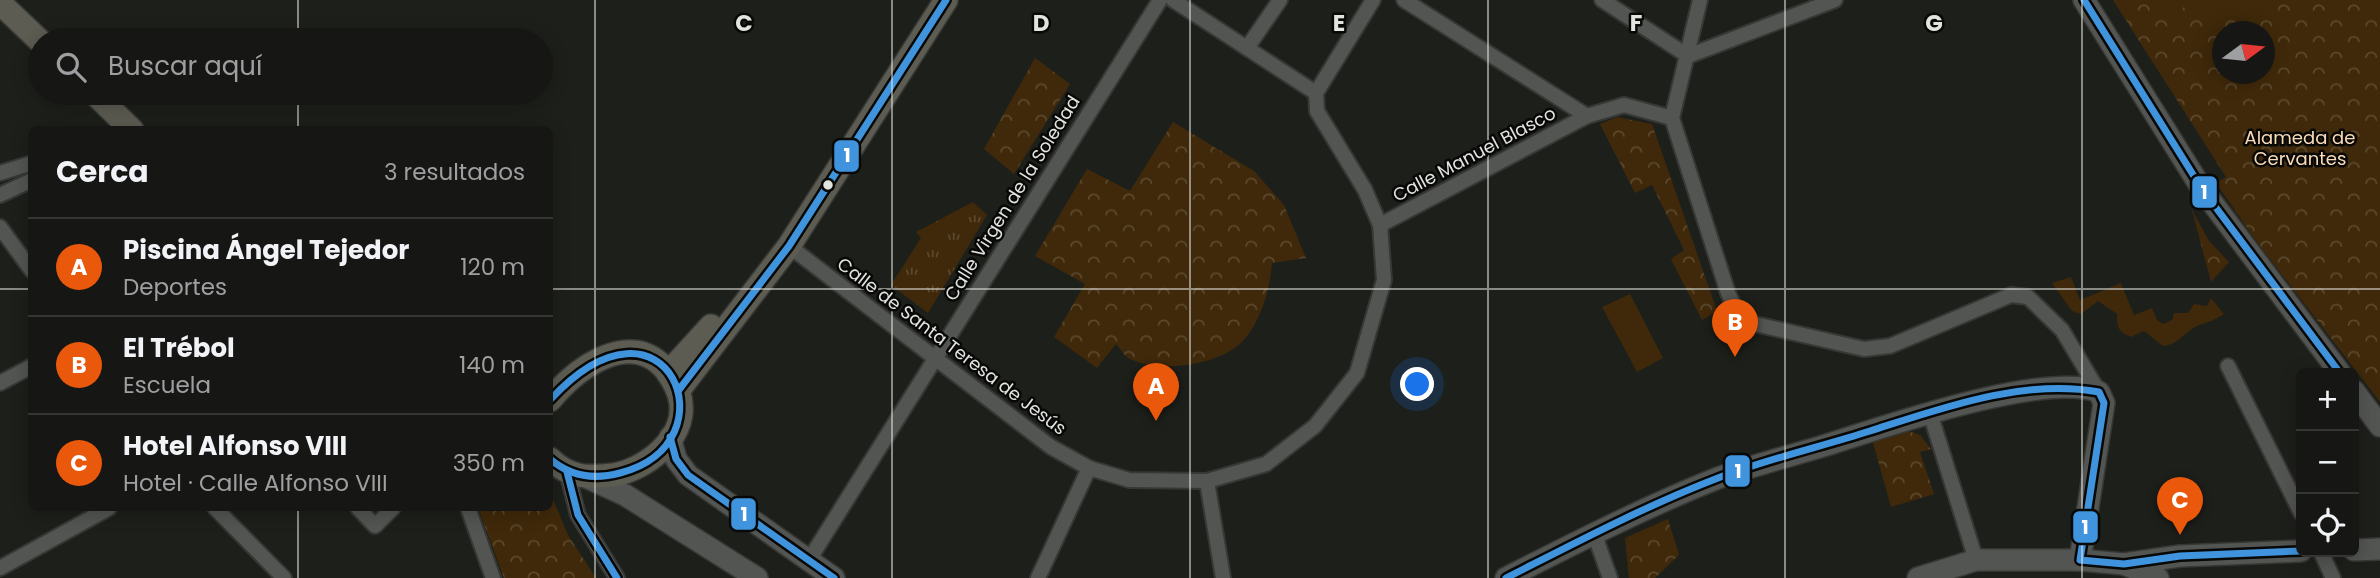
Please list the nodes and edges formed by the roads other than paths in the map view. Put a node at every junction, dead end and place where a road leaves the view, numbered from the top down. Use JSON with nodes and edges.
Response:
{"nodes":[{"id":1,"x":933,"y":0,"type":"edge"},
{"id":2,"x":946,"y":0,"type":"edge"},
{"id":3,"x":1160,"y":0,"type":"edge"},
{"id":4,"x":1173,"y":0,"type":"edge"},
{"id":5,"x":1280,"y":0,"type":"edge"},
{"id":6,"x":1373,"y":0,"type":"edge"},
{"id":7,"x":1404,"y":0,"type":"edge"},
{"id":8,"x":1602,"y":0,"type":"edge"},
{"id":9,"x":1700,"y":0,"type":"edge"},
{"id":10,"x":1835,"y":0,"type":"edge"},
{"id":11,"x":2084,"y":0,"type":"edge"},
{"id":12,"x":0,"y":3,"type":"edge"},
{"id":13,"x":28,"y":30,"type":"edge"},
{"id":14,"x":1247,"y":48,"type":"junction"},
{"id":15,"x":1688,"y":57,"type":"junction"},
{"id":16,"x":1315,"y":93,"type":"junction"},
{"id":17,"x":106,"y":105,"type":"edge"},
{"id":18,"x":1587,"y":116,"type":"junction"},
{"id":19,"x":1672,"y":118,"type":"junction"},
{"id":20,"x":128,"y":126,"type":"edge"},
{"id":21,"x":28,"y":164,"type":"edge"},
{"id":22,"x":0,"y":173,"type":"edge"},
{"id":23,"x":28,"y":182,"type":"edge"},
{"id":24,"x":0,"y":195,"type":"edge"},
{"id":25,"x":1380,"y":226,"type":"junction"},
{"id":26,"x":0,"y":227,"type":"edge"},
{"id":27,"x":789,"y":246,"type":"junction"},
{"id":28,"x":28,"y":266,"type":"edge"},
{"id":29,"x":734,"y":309,"type":"junction"},
{"id":30,"x":936,"y":356,"type":"junction"},
{"id":31,"x":2228,"y":366,"type":"dead end"},
{"id":32,"x":28,"y":368,"type":"edge"},
{"id":33,"x":2336,"y":368,"type":"edge"},
{"id":34,"x":673,"y":382,"type":"junction"},
{"id":35,"x":0,"y":383,"type":"edge"},
{"id":36,"x":2099,"y":392,"type":"junction"},
{"id":37,"x":553,"y":397,"type":"edge"},
{"id":38,"x":2359,"y":398,"type":"edge"},
{"id":39,"x":1930,"y":413,"type":"junction"},
{"id":40,"x":2380,"y":426,"type":"edge"},
{"id":41,"x":670,"y":437,"type":"junction"},
{"id":42,"x":1090,"y":468,"type":"junction"},
{"id":43,"x":572,"y":472,"type":"edge"},
{"id":44,"x":1207,"y":481,"type":"junction"},
{"id":45,"x":2296,"y":503,"type":"edge"},
{"id":46,"x":104,"y":511,"type":"edge"},
{"id":47,"x":218,"y":511,"type":"edge"},
{"id":48,"x":361,"y":511,"type":"edge"},
{"id":49,"x":390,"y":511,"type":"edge"},
{"id":50,"x":469,"y":511,"type":"edge"},
{"id":51,"x":1594,"y":533,"type":"junction"},
{"id":52,"x":2380,"y":549,"type":"edge"},
{"id":53,"x":2359,"y":550,"type":"edge"},
{"id":54,"x":2296,"y":551,"type":"edge"},
{"id":55,"x":2323,"y":557,"type":"edge"},
{"id":56,"x":809,"y":560,"type":"junction"},
{"id":57,"x":1976,"y":560,"type":"junction"},
{"id":58,"x":2080,"y":561,"type":"junction"},
{"id":59,"x":0,"y":568,"type":"edge"},
{"id":60,"x":2125,"y":571,"type":"edge"},
{"id":61,"x":7,"y":578,"type":"edge"},
{"id":62,"x":284,"y":578,"type":"edge"},
{"id":63,"x":493,"y":578,"type":"edge"},
{"id":64,"x":617,"y":578,"type":"edge"},
{"id":65,"x":757,"y":578,"type":"edge"},
{"id":66,"x":834,"y":578,"type":"edge"},
{"id":67,"x":1038,"y":578,"type":"edge"},
{"id":68,"x":1223,"y":578,"type":"edge"},
{"id":69,"x":1506,"y":578,"type":"edge"},
{"id":70,"x":1610,"y":578,"type":"edge"},
{"id":71,"x":1919,"y":578,"type":"edge"},
{"id":72,"x":2158,"y":578,"type":"edge"},
{"id":73,"x":2333,"y":578,"type":"edge"}],
"edges":[{"from":1,"to":29,"type":"main road"},
{"from":2,"to":27,"type":"main road"},
{"from":3,"to":30,"type":"street","name":"Calle Virgen de la Soledad"},
{"from":4,"to":14,"type":"street"},
{"from":5,"to":14,"type":"street"},
{"from":6,"to":16,"type":"street"},
{"from":7,"to":18,"type":"street"},
{"from":8,"to":15,"type":"street"},
{"from":9,"to":15,"type":"street"},
{"from":10,"to":15,"type":"street"},
{"from":11,"to":33,"type":"street"},
{"from":12,"to":13,"type":"main road"},
{"from":14,"to":16,"type":"street"},
{"from":15,"to":19,"type":"street"},
{"from":16,"to":25,"type":"street","name":"Calle de Santa Teresa de Jesús"},
{"from":17,"to":20,"type":"main road"},
{"from":18,"to":19,"type":"street","name":"Calle Manuel Blasco"},
{"from":18,"to":25,"type":"street","name":"Calle Manuel Blasco"},
{"from":19,"to":36,"type":"street"},
{"from":21,"to":22,"type":"street"},
{"from":23,"to":24,"type":"street"},
{"from":25,"to":44,"type":"street","name":"Calle de Santa Teresa de Jesús"},
{"from":26,"to":28,"type":"street"},
{"from":27,"to":29,"type":"main road"},
{"from":27,"to":30,"type":"street","name":"Calle de Santa Teresa de Jesús"},
{"from":29,"to":34,"type":"main road"},
{"from":30,"to":42,"type":"street","name":"Calle de Santa Teresa de Jesús"},
{"from":30,"to":56,"type":"street","name":"Calle Virgen de la Soledad"},
{"from":31,"to":45,"type":"street"},
{"from":32,"to":35,"type":"street"},
{"from":34,"to":37,"type":"main road"},
{"from":34,"to":41,"type":"main road"},
{"from":36,"to":39,"type":"street"},
{"from":36,"to":58,"type":"street"},
{"from":38,"to":40,"type":"street"},
{"from":39,"to":51,"type":"street"},
{"from":39,"to":57,"type":"street"},
{"from":41,"to":43,"type":"main road"},
{"from":41,"to":56,"type":"street"},
{"from":42,"to":44,"type":"street","name":"Calle de Santa Teresa de Jesús"},
{"from":42,"to":67,"type":"street"},
{"from":43,"to":64,"type":"street"},
{"from":43,"to":65,"type":"street"},
{"from":44,"to":68,"type":"street"},
{"from":46,"to":59,"type":"street"},
{"from":47,"to":62,"type":"street"},
{"from":48,"to":49,"type":"street"},
{"from":50,"to":63,"type":"street"},
{"from":51,"to":69,"type":"street"},
{"from":51,"to":70,"type":"street"},
{"from":52,"to":53,"type":"street"},
{"from":54,"to":60,"type":"street"},
{"from":55,"to":73,"type":"street"},
{"from":56,"to":66,"type":"street"},
{"from":57,"to":58,"type":"street"},
{"from":57,"to":71,"type":"street"},
{"from":58,"to":60,"type":"street"},
{"from":59,"to":61,"type":"street"},
{"from":60,"to":72,"type":"street"}]}
